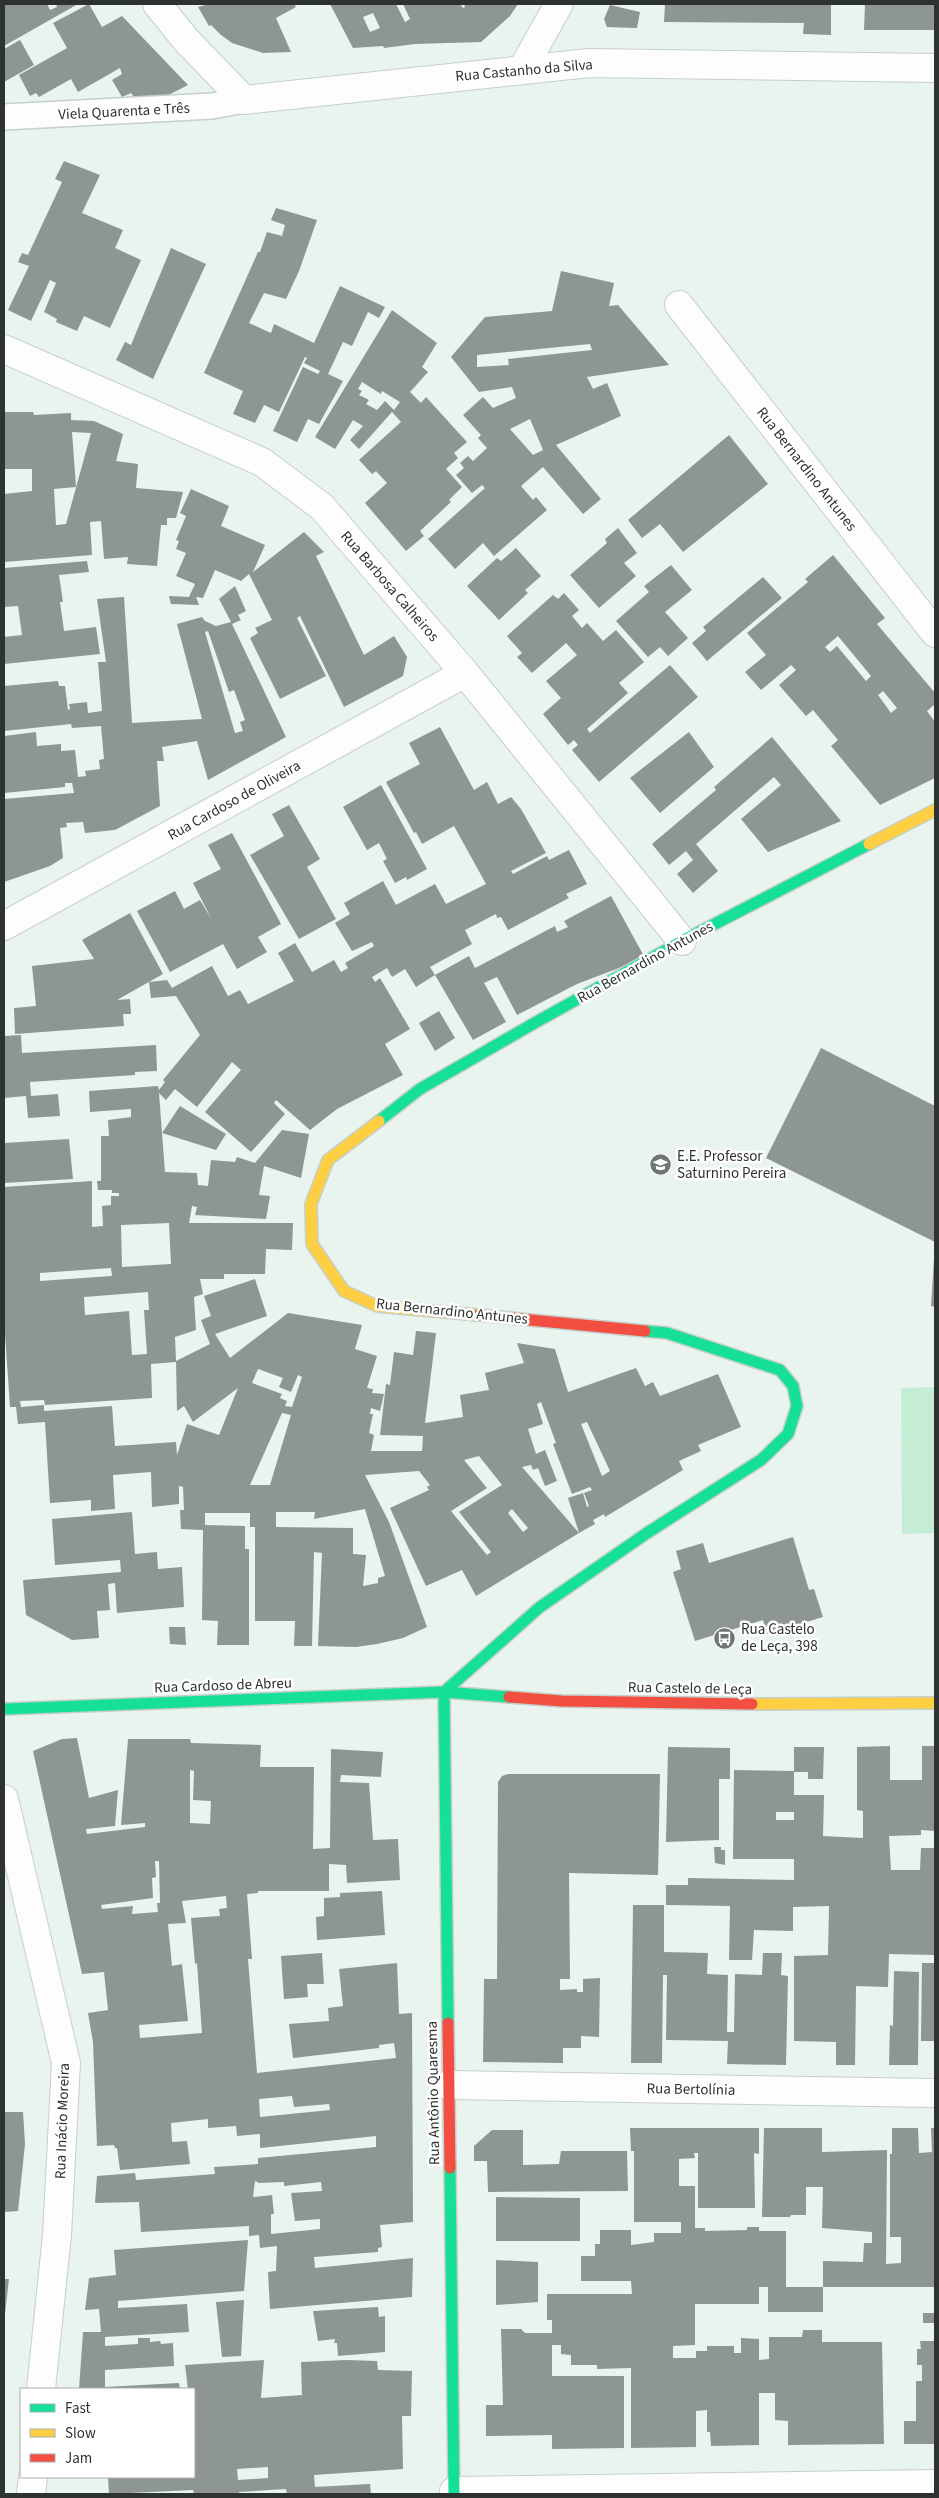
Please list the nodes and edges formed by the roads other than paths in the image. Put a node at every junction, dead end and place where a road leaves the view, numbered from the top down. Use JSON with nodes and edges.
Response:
{"nodes":[{"id":1,"x":157,"y":4,"type":"edge"},
{"id":2,"x":559,"y":4,"type":"edge"},
{"id":3,"x":522,"y":68,"type":"junction"},
{"id":4,"x":935,"y":68,"type":"edge"},
{"id":5,"x":244,"y":100,"type":"junction"},
{"id":6,"x":4,"y":118,"type":"edge"},
{"id":7,"x":679,"y":305,"type":"dead end"},
{"id":8,"x":4,"y":349,"type":"edge"},
{"id":9,"x":935,"y":633,"type":"edge"},
{"id":10,"x":465,"y":673,"type":"junction"},
{"id":11,"x":935,"y":810,"type":"edge"},
{"id":12,"x":4,"y":926,"type":"edge"},
{"id":13,"x":682,"y":941,"type":"junction"},
{"id":14,"x":444,"y":1692,"type":"junction"},
{"id":15,"x":935,"y":1704,"type":"edge"},
{"id":16,"x":4,"y":1709,"type":"edge"},
{"id":17,"x":4,"y":1799,"type":"edge"},
{"id":18,"x":448,"y":2086,"type":"junction"},
{"id":19,"x":935,"y":2092,"type":"edge"},
{"id":20,"x":41,"y":2388,"type":"edge"},
{"id":21,"x":32,"y":2478,"type":"edge"},
{"id":22,"x":935,"y":2484,"type":"edge"},
{"id":23,"x":454,"y":2493,"type":"edge"},
{"id":24,"x":31,"y":2494,"type":"edge"}],
"edges":[{"from":1,"to":5,"type":"street"},
{"from":2,"to":3,"type":"street"},
{"from":3,"to":4,"type":"street","name":"Rua Castanho da Silva"},
{"from":3,"to":5,"type":"street","name":"Rua Castanho da Silva"},
{"from":5,"to":6,"type":"lane","name":"Viela Quarenta e Três"},
{"from":7,"to":9,"type":"street","name":"Rua Bernardino Antunes"},
{"from":8,"to":10,"type":"street","name":"Rua Barbosa Calheiros"},
{"from":10,"to":12,"type":"street","name":"Rua Cardoso de Oliveira"},
{"from":10,"to":13,"type":"street","name":"Rua Barbosa Calheiros"},
{"from":11,"to":13,"type":"street","name":"Rua Bernardino Antunes"},
{"from":13,"to":14,"type":"street","name":"Rua Bernardino Antunes"},
{"from":14,"to":15,"type":"street","name":"Rua Castelo de Leça"},
{"from":14,"to":16,"type":"street","name":"Rua Cardoso de Abreu"},
{"from":14,"to":18,"type":"street","name":"Rua Antônio Quaresma"},
{"from":17,"to":20,"type":"street","name":"Rua Inácio Moreira"},
{"from":18,"to":19,"type":"street","name":"Rua Bertolínia"},
{"from":18,"to":23,"type":"street","name":"Rua Antônio Quaresma"},
{"from":21,"to":24,"type":"street"},
{"from":22,"to":23,"type":"street"}]}
